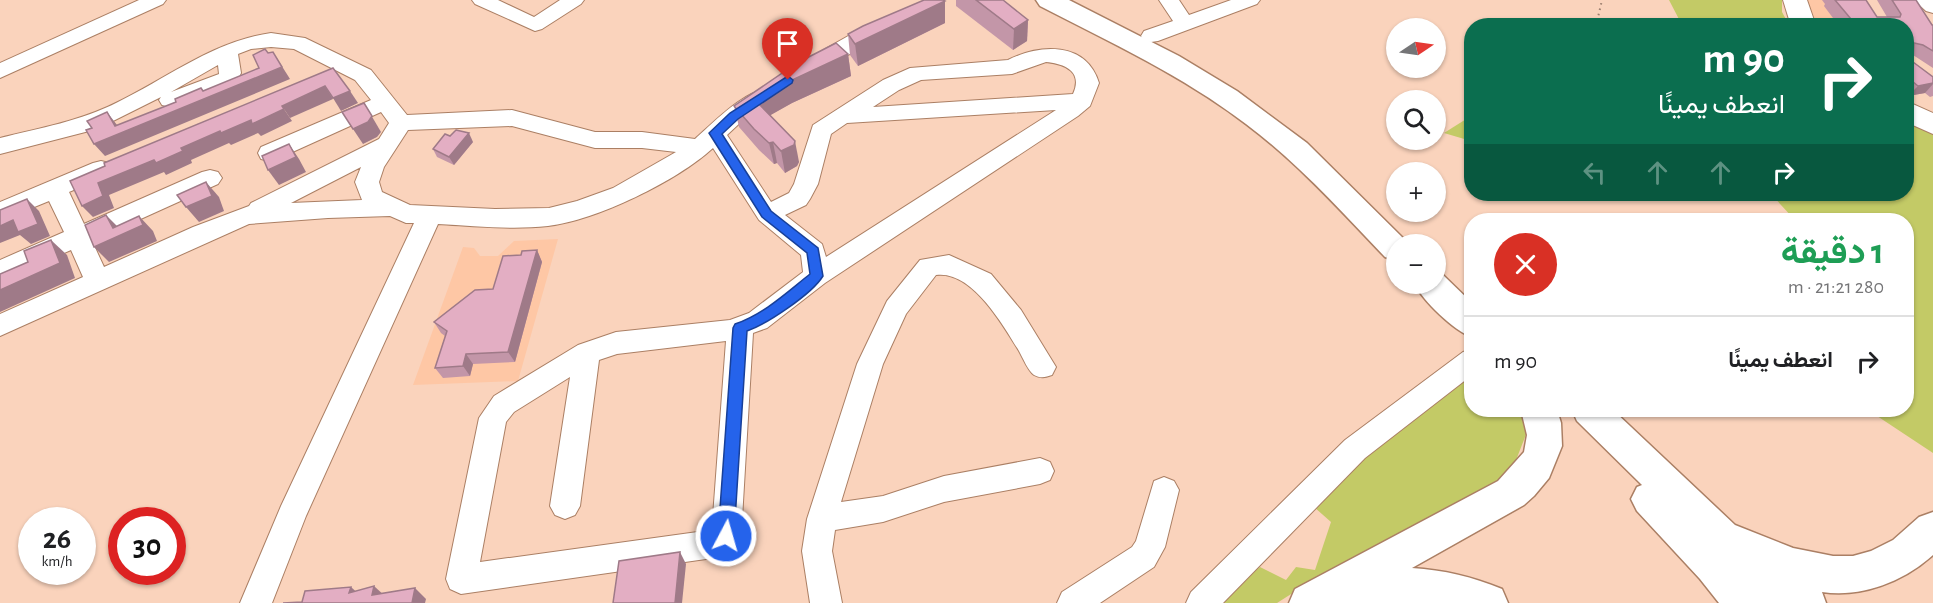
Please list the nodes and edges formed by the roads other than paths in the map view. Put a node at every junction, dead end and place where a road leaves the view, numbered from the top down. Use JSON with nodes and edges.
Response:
{"nodes":[{"id":1,"x":156,"y":0,"type":"edge"},
{"id":2,"x":574,"y":0,"type":"edge"},
{"id":3,"x":1049,"y":0,"type":"edge"},
{"id":4,"x":1082,"y":0,"type":"edge"},
{"id":5,"x":1169,"y":0,"type":"edge"},
{"id":6,"x":1250,"y":0,"type":"edge"},
{"id":7,"x":1796,"y":0,"type":"edge"},
{"id":8,"x":1924,"y":0,"type":"edge"},
{"id":9,"x":488,"y":1,"type":"edge"},
{"id":10,"x":1933,"y":7,"type":"edge"},
{"id":11,"x":1802,"y":18,"type":"edge"},
{"id":12,"x":1184,"y":23,"type":"junction"},
{"id":13,"x":898,"y":24,"type":"edge"},
{"id":14,"x":1151,"y":36,"type":"junction"},
{"id":15,"x":345,"y":66,"type":"junction"},
{"id":16,"x":0,"y":71,"type":"edge"},
{"id":17,"x":323,"y":75,"type":"edge"},
{"id":18,"x":1082,"y":101,"type":"junction"},
{"id":19,"x":385,"y":102,"type":"junction"},
{"id":20,"x":1914,"y":114,"type":"edge"},
{"id":21,"x":843,"y":116,"type":"junction"},
{"id":22,"x":1933,"y":125,"type":"edge"},
{"id":23,"x":396,"y":133,"type":"junction"},
{"id":24,"x":708,"y":140,"type":"junction"},
{"id":25,"x":0,"y":146,"type":"edge"},
{"id":26,"x":269,"y":153,"type":"edge"},
{"id":27,"x":120,"y":161,"type":"edge"},
{"id":28,"x":210,"y":178,"type":"dead end"},
{"id":29,"x":56,"y":189,"type":"junction"},
{"id":30,"x":389,"y":208,"type":"junction"},
{"id":31,"x":0,"y":212,"type":"edge"},
{"id":32,"x":767,"y":214,"type":"junction"},
{"id":33,"x":246,"y":215,"type":"junction"},
{"id":34,"x":430,"y":215,"type":"junction"},
{"id":35,"x":1411,"y":234,"type":"edge"},
{"id":36,"x":78,"y":237,"type":"junction"},
{"id":37,"x":1386,"y":239,"type":"edge"},
{"id":38,"x":1446,"y":268,"type":"edge"},
{"id":39,"x":0,"y":271,"type":"edge"},
{"id":40,"x":816,"y":276,"type":"junction"},
{"id":41,"x":98,"y":281,"type":"junction"},
{"id":42,"x":1464,"y":286,"type":"edge"},
{"id":43,"x":1441,"y":294,"type":"edge"},
{"id":44,"x":1464,"y":316,"type":"edge"},
{"id":45,"x":0,"y":326,"type":"edge"},
{"id":46,"x":740,"y":328,"type":"junction"},
{"id":47,"x":587,"y":353,"type":"junction"},
{"id":48,"x":1464,"y":366,"type":"edge"},
{"id":49,"x":1043,"y":367,"type":"dead end"},
{"id":50,"x":1540,"y":417,"type":"edge"},
{"id":51,"x":1565,"y":417,"type":"edge"},
{"id":52,"x":1597,"y":417,"type":"edge"},
{"id":53,"x":1040,"y":471,"type":"dead end"},
{"id":54,"x":1164,"y":490,"type":"dead end"},
{"id":55,"x":565,"y":506,"type":"dead end"},
{"id":56,"x":822,"y":519,"type":"junction"},
{"id":57,"x":1933,"y":530,"type":"edge"},
{"id":58,"x":1723,"y":539,"type":"junction"},
{"id":59,"x":1324,"y":595,"type":"edge"},
{"id":60,"x":256,"y":603,"type":"edge"},
{"id":61,"x":826,"y":603,"type":"edge"},
{"id":62,"x":1073,"y":603,"type":"edge"},
{"id":63,"x":1202,"y":603,"type":"edge"},
{"id":64,"x":1488,"y":603,"type":"edge"},
{"id":65,"x":1744,"y":603,"type":"edge"},
{"id":66,"x":1779,"y":603,"type":"edge"},
{"id":67,"x":1806,"y":603,"type":"edge"}],
"edges":[{"from":1,"to":16,"type":"street"},
{"from":2,"to":9,"type":"street"},
{"from":3,"to":37,"type":"highway"},
{"from":4,"to":14,"type":"highway"},
{"from":5,"to":12,"type":"street"},
{"from":6,"to":12,"type":"street"},
{"from":7,"to":11,"type":"main road"},
{"from":8,"to":10,"type":"street"},
{"from":12,"to":14,"type":"street"},
{"from":13,"to":24,"type":"street"},
{"from":14,"to":35,"type":"highway"},
{"from":15,"to":17,"type":"street"},
{"from":15,"to":19,"type":"street"},
{"from":15,"to":25,"type":"street"},
{"from":18,"to":21,"type":"street"},
{"from":18,"to":21,"type":"street"},
{"from":18,"to":40,"type":"street"},
{"from":19,"to":23,"type":"street"},
{"from":19,"to":26,"type":"street"},
{"from":20,"to":22,"type":"main road"},
{"from":21,"to":32,"type":"street"},
{"from":23,"to":24,"type":"street"},
{"from":23,"to":30,"type":"street"},
{"from":23,"to":33,"type":"street"},
{"from":24,"to":32,"type":"street"},
{"from":24,"to":34,"type":"street"},
{"from":27,"to":29,"type":"street"},
{"from":28,"to":36,"type":"street"},
{"from":29,"to":31,"type":"street"},
{"from":29,"to":36,"type":"street"},
{"from":30,"to":33,"type":"street"},
{"from":30,"to":34,"type":"street"},
{"from":32,"to":40,"type":"street"},
{"from":33,"to":41,"type":"street"},
{"from":34,"to":60,"type":"street"},
{"from":36,"to":39,"type":"street"},
{"from":36,"to":41,"type":"street"},
{"from":38,"to":42,"type":"highway"},
{"from":40,"to":46,"type":"street"},
{"from":41,"to":45,"type":"street"},
{"from":43,"to":44,"type":"highway"},
{"from":46,"to":47,"type":"street"},
{"from":46,"to":47,"type":"street"},
{"from":47,"to":55,"type":"street"},
{"from":48,"to":63,"type":"street"},
{"from":49,"to":56,"type":"street"},
{"from":50,"to":59,"type":"highway"},
{"from":51,"to":65,"type":"highway"},
{"from":52,"to":58,"type":"highway"},
{"from":53,"to":56,"type":"street"},
{"from":54,"to":62,"type":"street"},
{"from":56,"to":61,"type":"street"},
{"from":57,"to":58,"type":"highway"},
{"from":58,"to":66,"type":"highway"},
{"from":58,"to":67,"type":"highway"},
{"from":59,"to":64,"type":"highway"}]}
